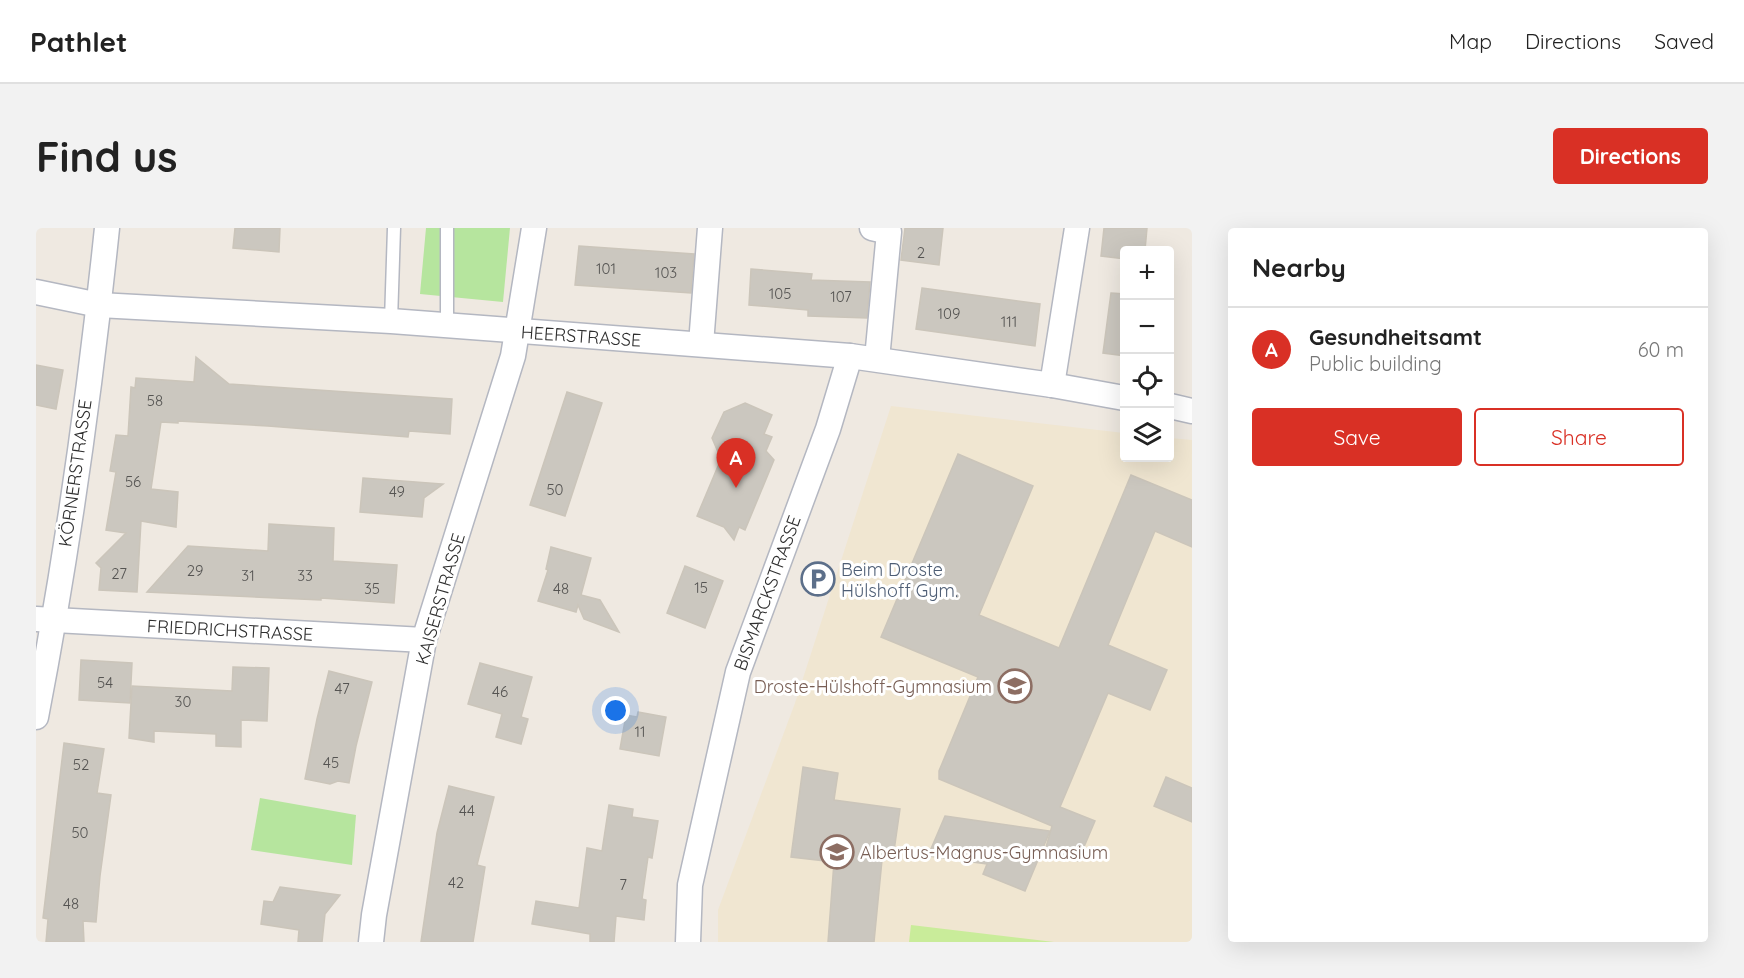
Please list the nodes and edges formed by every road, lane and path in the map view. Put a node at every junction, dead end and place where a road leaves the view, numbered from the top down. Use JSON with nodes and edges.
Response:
{"nodes":[{"id":1,"x":107,"y":228,"type":"edge"},
{"id":2,"x":394,"y":228,"type":"edge"},
{"id":3,"x":447,"y":228,"type":"edge"},
{"id":4,"x":534,"y":228,"type":"edge"},
{"id":5,"x":710,"y":228,"type":"edge"},
{"id":6,"x":872,"y":228,"type":"edge"},
{"id":7,"x":1077,"y":228,"type":"edge"},
{"id":8,"x":36,"y":292,"type":"edge"},
{"id":9,"x":99,"y":305,"type":"junction"},
{"id":10,"x":391,"y":321,"type":"junction"},
{"id":11,"x":447,"y":325,"type":"junction"},
{"id":12,"x":518,"y":332,"type":"junction"},
{"id":13,"x":701,"y":344,"type":"junction"},
{"id":14,"x":850,"y":356,"type":"junction"},
{"id":15,"x":877,"y":359,"type":"junction"},
{"id":16,"x":1052,"y":384,"type":"junction"},
{"id":17,"x":1120,"y":397,"type":"edge"},
{"id":18,"x":1174,"y":407,"type":"edge"},
{"id":19,"x":1192,"y":411,"type":"edge"},
{"id":20,"x":45,"y":620,"type":"edge"},
{"id":21,"x":424,"y":640,"type":"junction"},
{"id":22,"x":36,"y":717,"type":"edge"},
{"id":23,"x":371,"y":942,"type":"edge"},
{"id":24,"x":688,"y":942,"type":"edge"}],
"edges":[{"from":1,"to":9,"type":"street","name":"KÖRNERSTRASSE"},
{"from":2,"to":10,"type":"lane"},
{"from":3,"to":11,"type":"lane"},
{"from":4,"to":12,"type":"street","name":"KAISERSTRASSE"},
{"from":5,"to":13,"type":"street"},
{"from":6,"to":15,"type":"street"},
{"from":7,"to":16,"type":"street"},
{"from":8,"to":9,"type":"street","name":"HEERSTRASSE"},
{"from":9,"to":10,"type":"street","name":"HEERSTRASSE"},
{"from":9,"to":20,"type":"street","name":"KÖRNERSTRASSE"},
{"from":10,"to":11,"type":"street","name":"HEERSTRASSE"},
{"from":11,"to":12,"type":"street","name":"HEERSTRASSE"},
{"from":12,"to":13,"type":"street","name":"HEERSTRASSE"},
{"from":12,"to":21,"type":"street","name":"KAISERSTRASSE"},
{"from":13,"to":14,"type":"street","name":"HEERSTRASSE"},
{"from":14,"to":15,"type":"street","name":"HEERSTRASSE"},
{"from":14,"to":24,"type":"street","name":"BISMARCKSTRASSE"},
{"from":15,"to":16,"type":"street","name":"HEERSTRASSE"},
{"from":16,"to":17,"type":"street","name":"HEERSTRASSE"},
{"from":18,"to":19,"type":"street"},
{"from":20,"to":21,"type":"street","name":"FRIEDRICHSTRASSE"},
{"from":20,"to":22,"type":"street","name":"KÖRNERSTRASSE"},
{"from":21,"to":23,"type":"street","name":"KAISERSTRASSE"}]}
